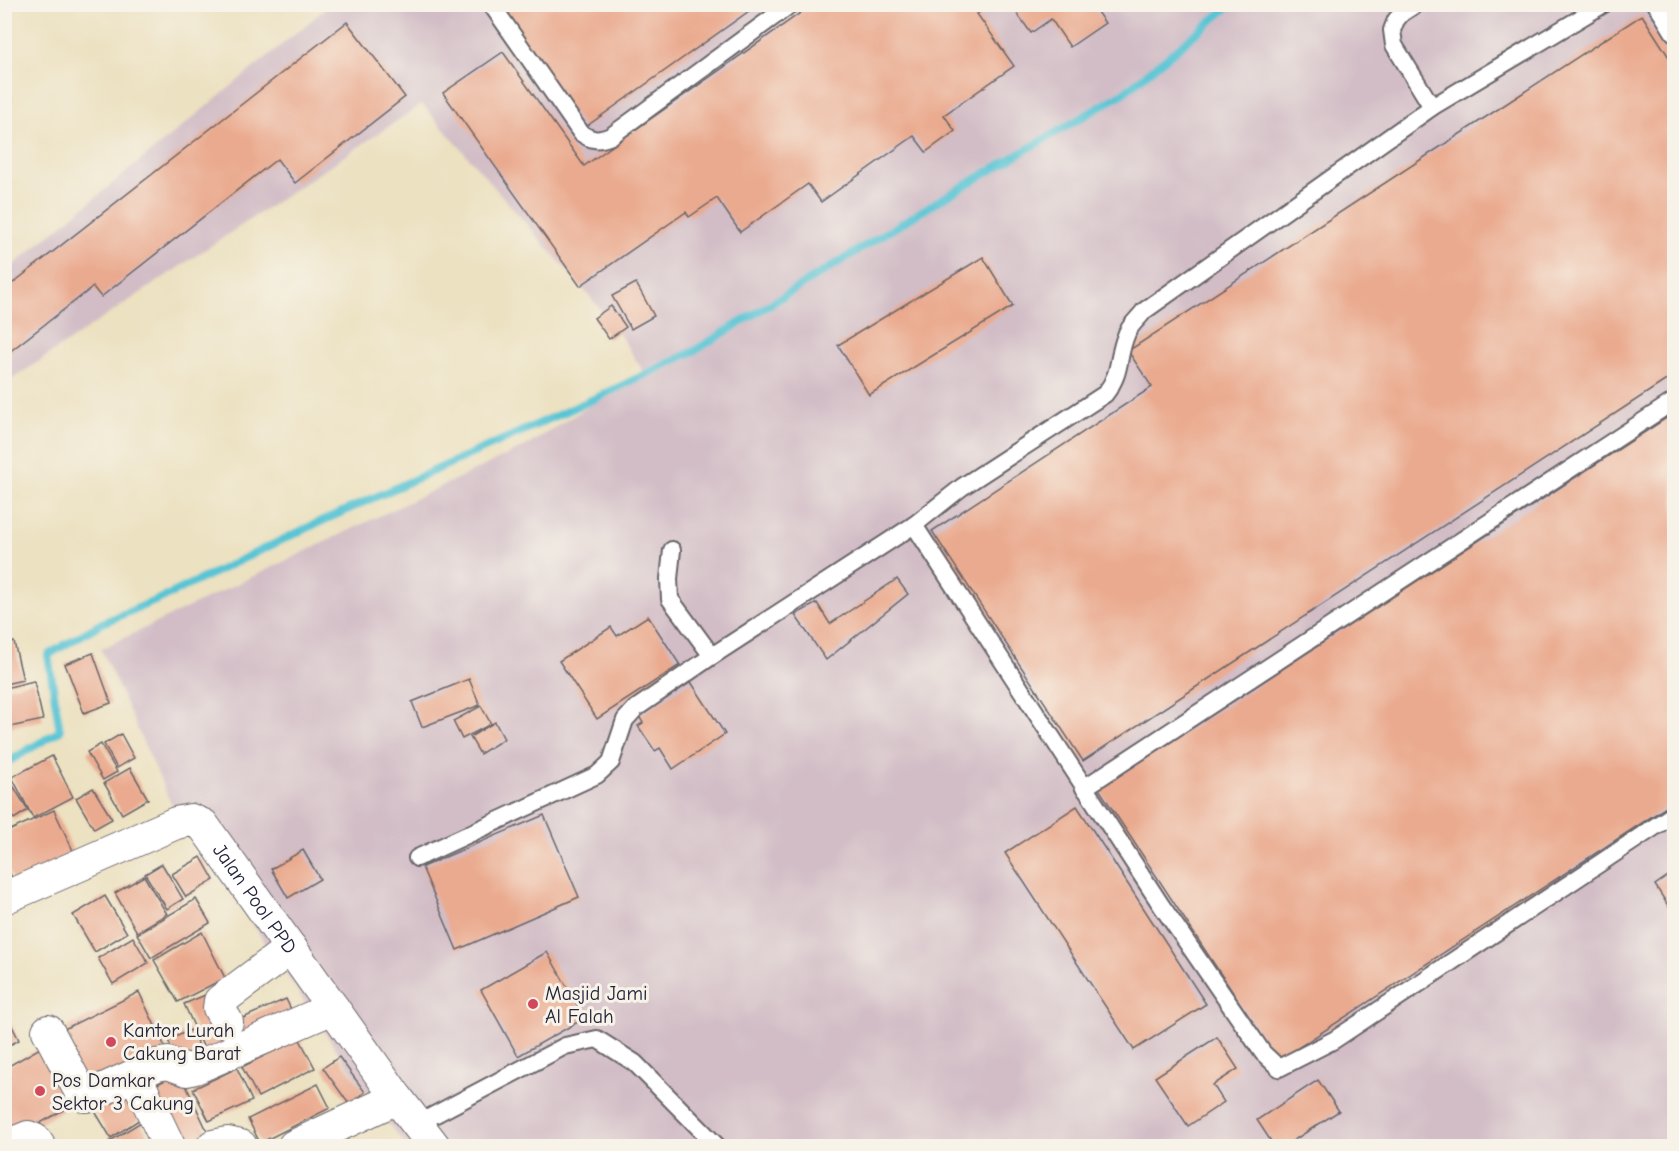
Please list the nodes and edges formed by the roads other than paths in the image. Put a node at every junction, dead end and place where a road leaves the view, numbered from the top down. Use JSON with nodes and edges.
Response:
{"nodes":[{"id":1,"x":491,"y":4,"type":"edge"},
{"id":2,"x":791,"y":4,"type":"edge"},
{"id":3,"x":1416,"y":4,"type":"edge"},
{"id":4,"x":1604,"y":4,"type":"edge"},
{"id":5,"x":1656,"y":4,"type":"edge"},
{"id":6,"x":1674,"y":33,"type":"edge"},
{"id":7,"x":1432,"y":107,"type":"junction"},
{"id":8,"x":1674,"y":401,"type":"edge"},
{"id":9,"x":914,"y":525,"type":"junction"},
{"id":10,"x":672,"y":550,"type":"dead end"},
{"id":11,"x":712,"y":656,"type":"junction"},
{"id":12,"x":1084,"y":788,"type":"junction"},
{"id":13,"x":1674,"y":814,"type":"edge"},
{"id":14,"x":417,"y":858,"type":"dead end"},
{"id":15,"x":4,"y":898,"type":"edge"},
{"id":16,"x":291,"y":948,"type":"junction"},
{"id":17,"x":333,"y":1008,"type":"junction"},
{"id":18,"x":227,"y":1022,"type":"dead end"},
{"id":19,"x":48,"y":1031,"type":"dead end"},
{"id":20,"x":135,"y":1076,"type":"junction"},
{"id":21,"x":397,"y":1098,"type":"junction"},
{"id":22,"x":426,"y":1135,"type":"edge"},
{"id":23,"x":5,"y":1145,"type":"edge"},
{"id":24,"x":39,"y":1146,"type":"edge"},
{"id":25,"x":169,"y":1146,"type":"edge"},
{"id":26,"x":213,"y":1146,"type":"edge"},
{"id":27,"x":241,"y":1146,"type":"edge"},
{"id":28,"x":294,"y":1146,"type":"edge"},
{"id":29,"x":717,"y":1146,"type":"edge"}],
"edges":[{"from":1,"to":2,"type":"lane"},
{"from":3,"to":7,"type":"lane"},
{"from":4,"to":7,"type":"lane"},
{"from":5,"to":6,"type":"lane"},
{"from":7,"to":9,"type":"lane"},
{"from":8,"to":12,"type":"lane"},
{"from":9,"to":11,"type":"lane"},
{"from":9,"to":12,"type":"lane"},
{"from":10,"to":11,"type":"lane"},
{"from":11,"to":14,"type":"lane"},
{"from":12,"to":13,"type":"lane"},
{"from":15,"to":16,"type":"street","name":"Jalan Pool PPD"},
{"from":16,"to":17,"type":"street","name":"Jalan Pool PPD"},
{"from":16,"to":18,"type":"street"},
{"from":17,"to":20,"type":"street"},
{"from":17,"to":21,"type":"street","name":"Jalan Pool PPD"},
{"from":19,"to":20,"type":"street"},
{"from":20,"to":25,"type":"street"},
{"from":21,"to":22,"type":"street","name":"Jalan Pool PPD"},
{"from":21,"to":28,"type":"street"},
{"from":22,"to":29,"type":"lane"},
{"from":23,"to":24,"type":"street"},
{"from":26,"to":27,"type":"street"}]}
